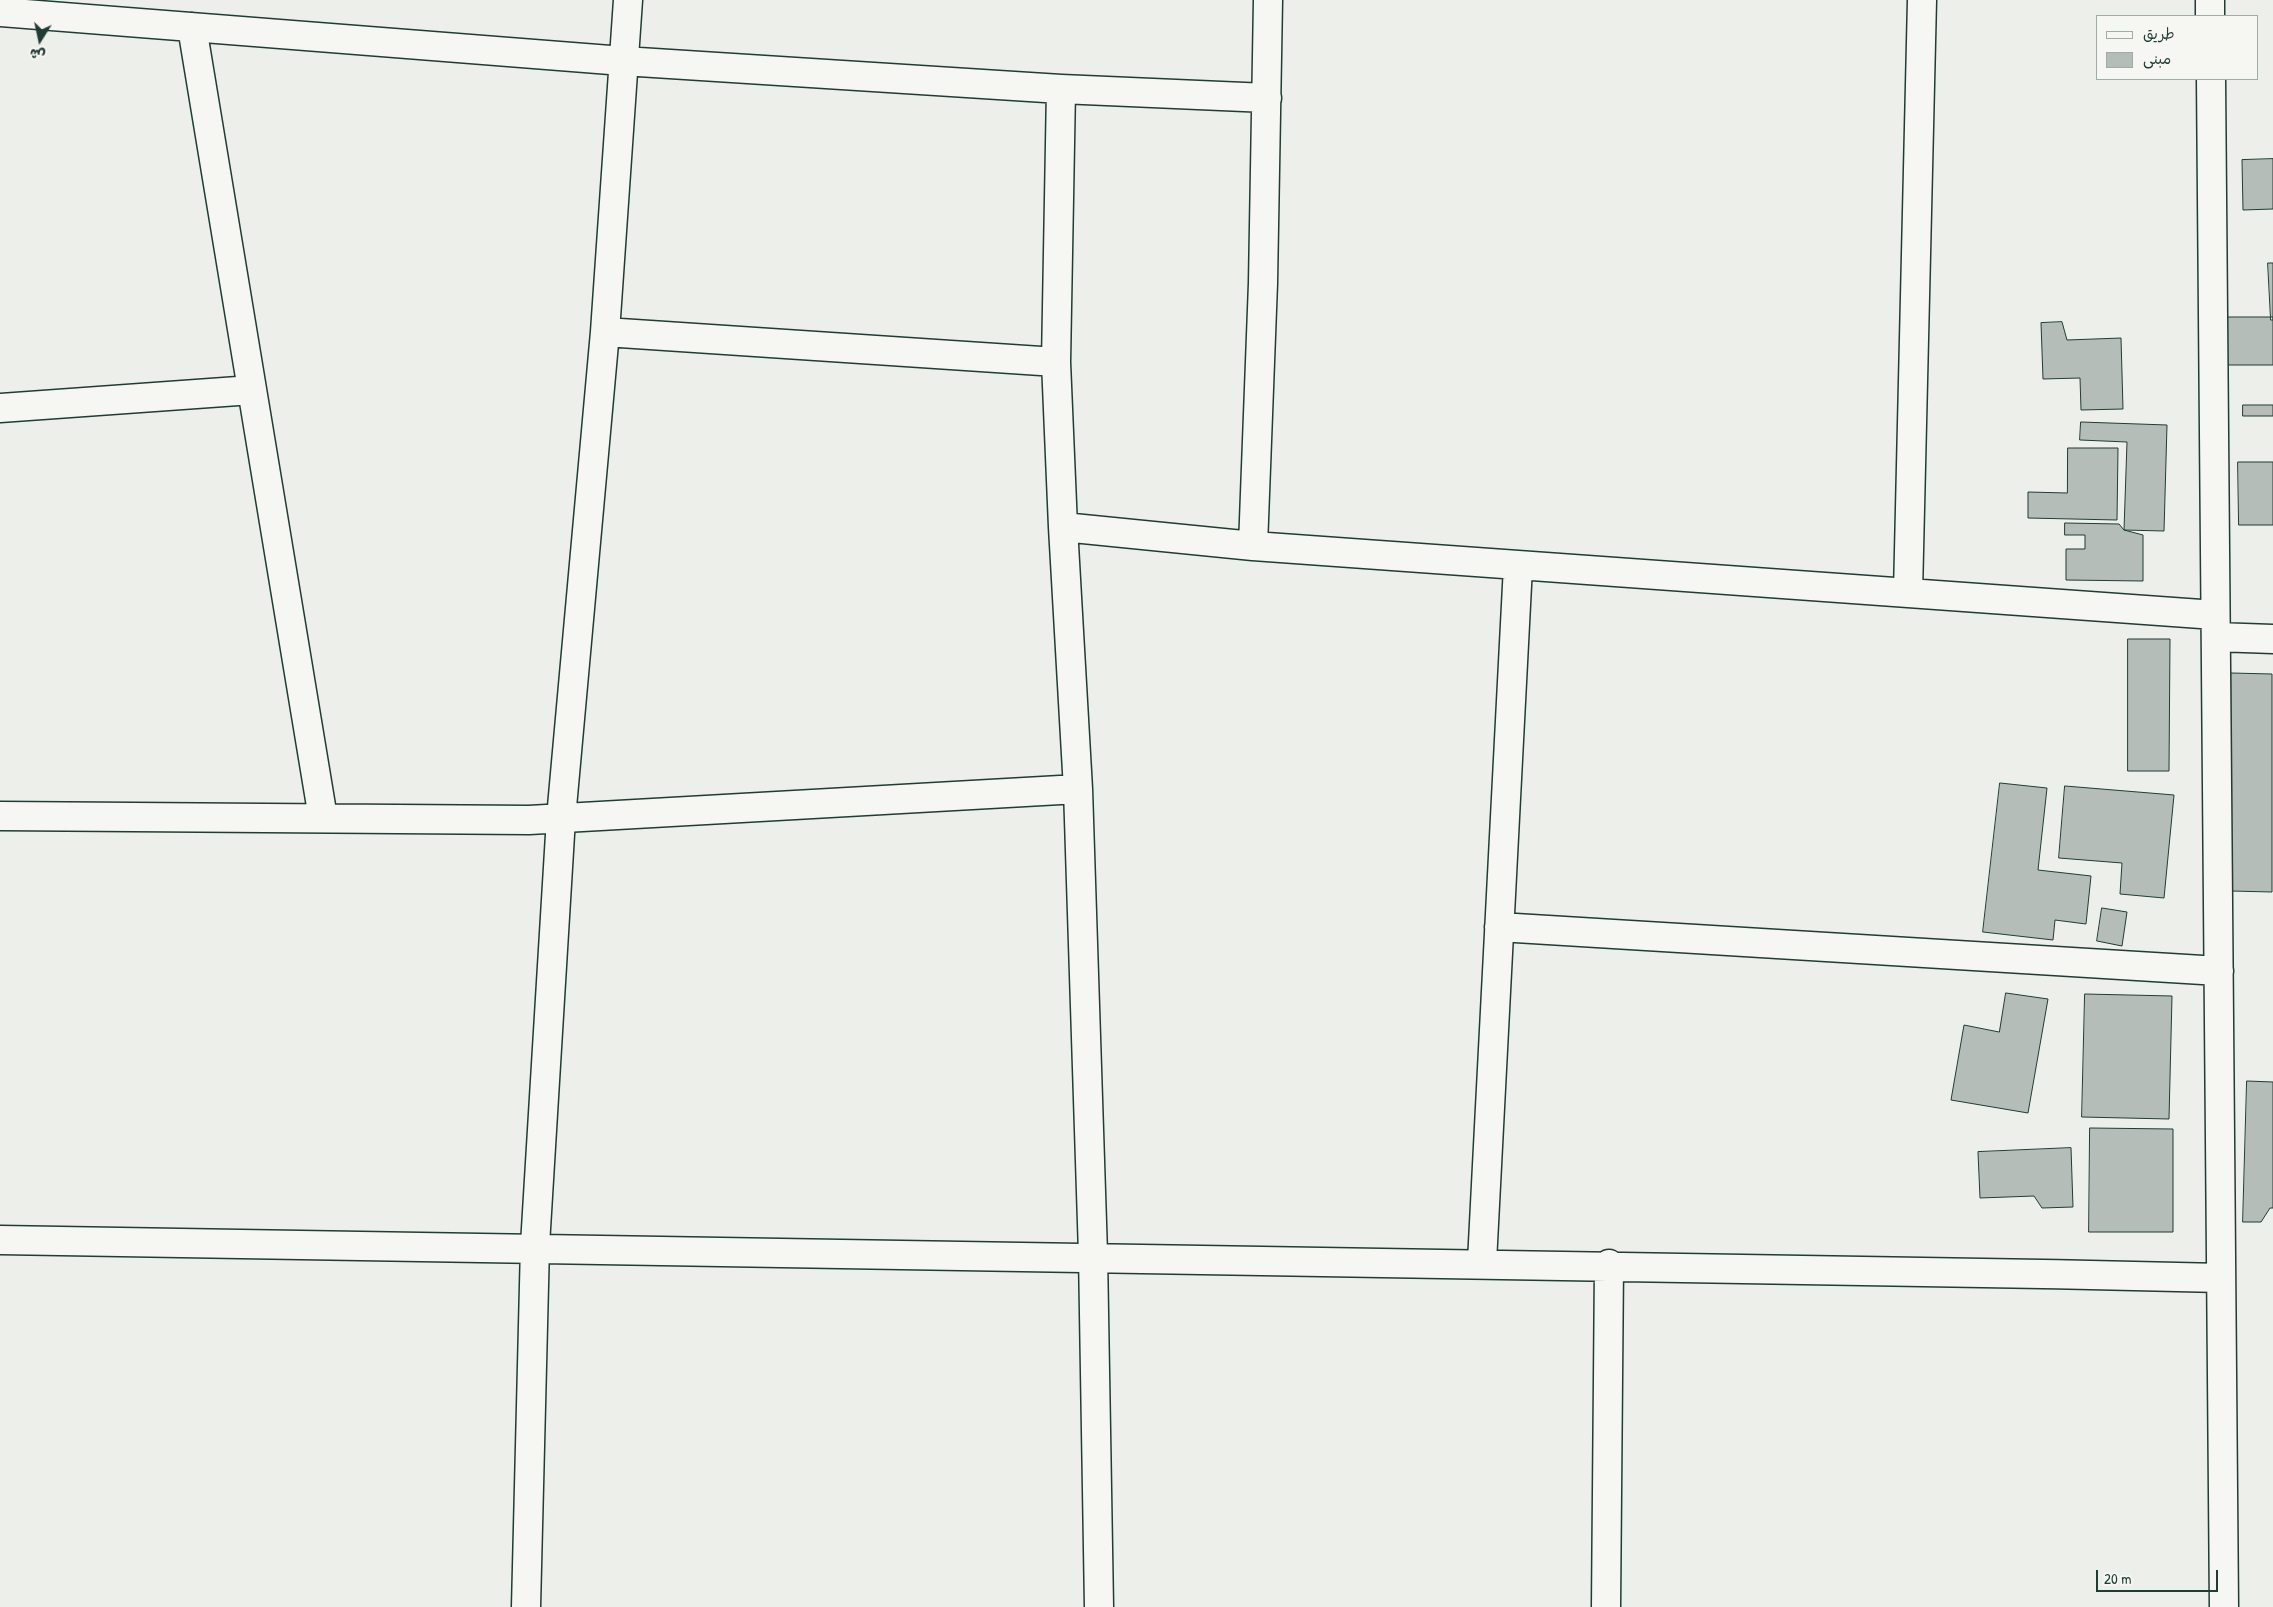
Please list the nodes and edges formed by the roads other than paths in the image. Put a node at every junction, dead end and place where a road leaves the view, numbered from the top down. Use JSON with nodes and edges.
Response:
{"nodes":[{"id":1,"x":628,"y":0,"type":"edge"},
{"id":2,"x":1268,"y":0,"type":"edge"},
{"id":3,"x":1922,"y":0,"type":"edge"},
{"id":4,"x":2210,"y":0,"type":"edge"},
{"id":5,"x":41,"y":8,"type":"edge"},
{"id":6,"x":0,"y":12,"type":"edge"},
{"id":7,"x":2210,"y":15,"type":"edge"},
{"id":8,"x":192,"y":28,"type":"junction"},
{"id":9,"x":623,"y":61,"type":"junction"},
{"id":10,"x":2211,"y":80,"type":"edge"},
{"id":11,"x":1061,"y":88,"type":"junction"},
{"id":12,"x":1266,"y":98,"type":"junction"},
{"id":13,"x":605,"y":332,"type":"junction"},
{"id":14,"x":1056,"y":362,"type":"junction"},
{"id":15,"x":252,"y":390,"type":"junction"},
{"id":16,"x":0,"y":408,"type":"edge"},
{"id":17,"x":1063,"y":526,"type":"junction"},
{"id":18,"x":1254,"y":546,"type":"junction"},
{"id":19,"x":1518,"y":566,"type":"junction"},
{"id":20,"x":1908,"y":593,"type":"junction"},
{"id":21,"x":2215,"y":626,"type":"junction"},
{"id":22,"x":2273,"y":639,"type":"edge"},
{"id":23,"x":1078,"y":789,"type":"junction"},
{"id":24,"x":0,"y":816,"type":"edge"},
{"id":25,"x":323,"y":818,"type":"junction"},
{"id":26,"x":560,"y":818,"type":"junction"},
{"id":27,"x":1498,"y":927,"type":"junction"},
{"id":28,"x":2219,"y":971,"type":"junction"},
{"id":29,"x":0,"y":1240,"type":"edge"},
{"id":30,"x":534,"y":1245,"type":"junction"},
{"id":31,"x":1093,"y":1254,"type":"junction"},
{"id":32,"x":1482,"y":1262,"type":"junction"},
{"id":33,"x":1609,"y":1264,"type":"junction"},
{"id":34,"x":2221,"y":1278,"type":"junction"},
{"id":35,"x":526,"y":1607,"type":"edge"},
{"id":36,"x":1099,"y":1607,"type":"edge"},
{"id":37,"x":1606,"y":1607,"type":"edge"},
{"id":38,"x":2224,"y":1607,"type":"edge"}],
"edges":[{"from":1,"to":9,"type":"street"},
{"from":2,"to":12,"type":"street"},
{"from":3,"to":20,"type":"street"},
{"from":4,"to":7,"type":"street"},
{"from":5,"to":6,"type":"street"},
{"from":5,"to":8,"type":"street"},
{"from":8,"to":9,"type":"street"},
{"from":8,"to":15,"type":"street"},
{"from":9,"to":11,"type":"street"},
{"from":9,"to":13,"type":"street"},
{"from":10,"to":21,"type":"street"},
{"from":11,"to":12,"type":"street"},
{"from":11,"to":14,"type":"street"},
{"from":12,"to":18,"type":"street"},
{"from":13,"to":14,"type":"street"},
{"from":13,"to":26,"type":"street"},
{"from":14,"to":17,"type":"street"},
{"from":15,"to":16,"type":"street"},
{"from":15,"to":25,"type":"street"},
{"from":17,"to":18,"type":"street"},
{"from":17,"to":23,"type":"street"},
{"from":18,"to":19,"type":"street"},
{"from":19,"to":20,"type":"street"},
{"from":19,"to":27,"type":"street"},
{"from":20,"to":21,"type":"street"},
{"from":21,"to":22,"type":"street"},
{"from":21,"to":28,"type":"street"},
{"from":23,"to":26,"type":"street"},
{"from":23,"to":31,"type":"street"},
{"from":24,"to":25,"type":"street"},
{"from":25,"to":26,"type":"street"},
{"from":26,"to":30,"type":"street"},
{"from":27,"to":28,"type":"street"},
{"from":27,"to":32,"type":"street"},
{"from":28,"to":34,"type":"street"},
{"from":29,"to":30,"type":"street"},
{"from":30,"to":31,"type":"street"},
{"from":30,"to":35,"type":"street"},
{"from":31,"to":32,"type":"street"},
{"from":31,"to":36,"type":"street"},
{"from":32,"to":33,"type":"street"},
{"from":33,"to":34,"type":"street"},
{"from":33,"to":37,"type":"street"},
{"from":34,"to":38,"type":"street"}]}
